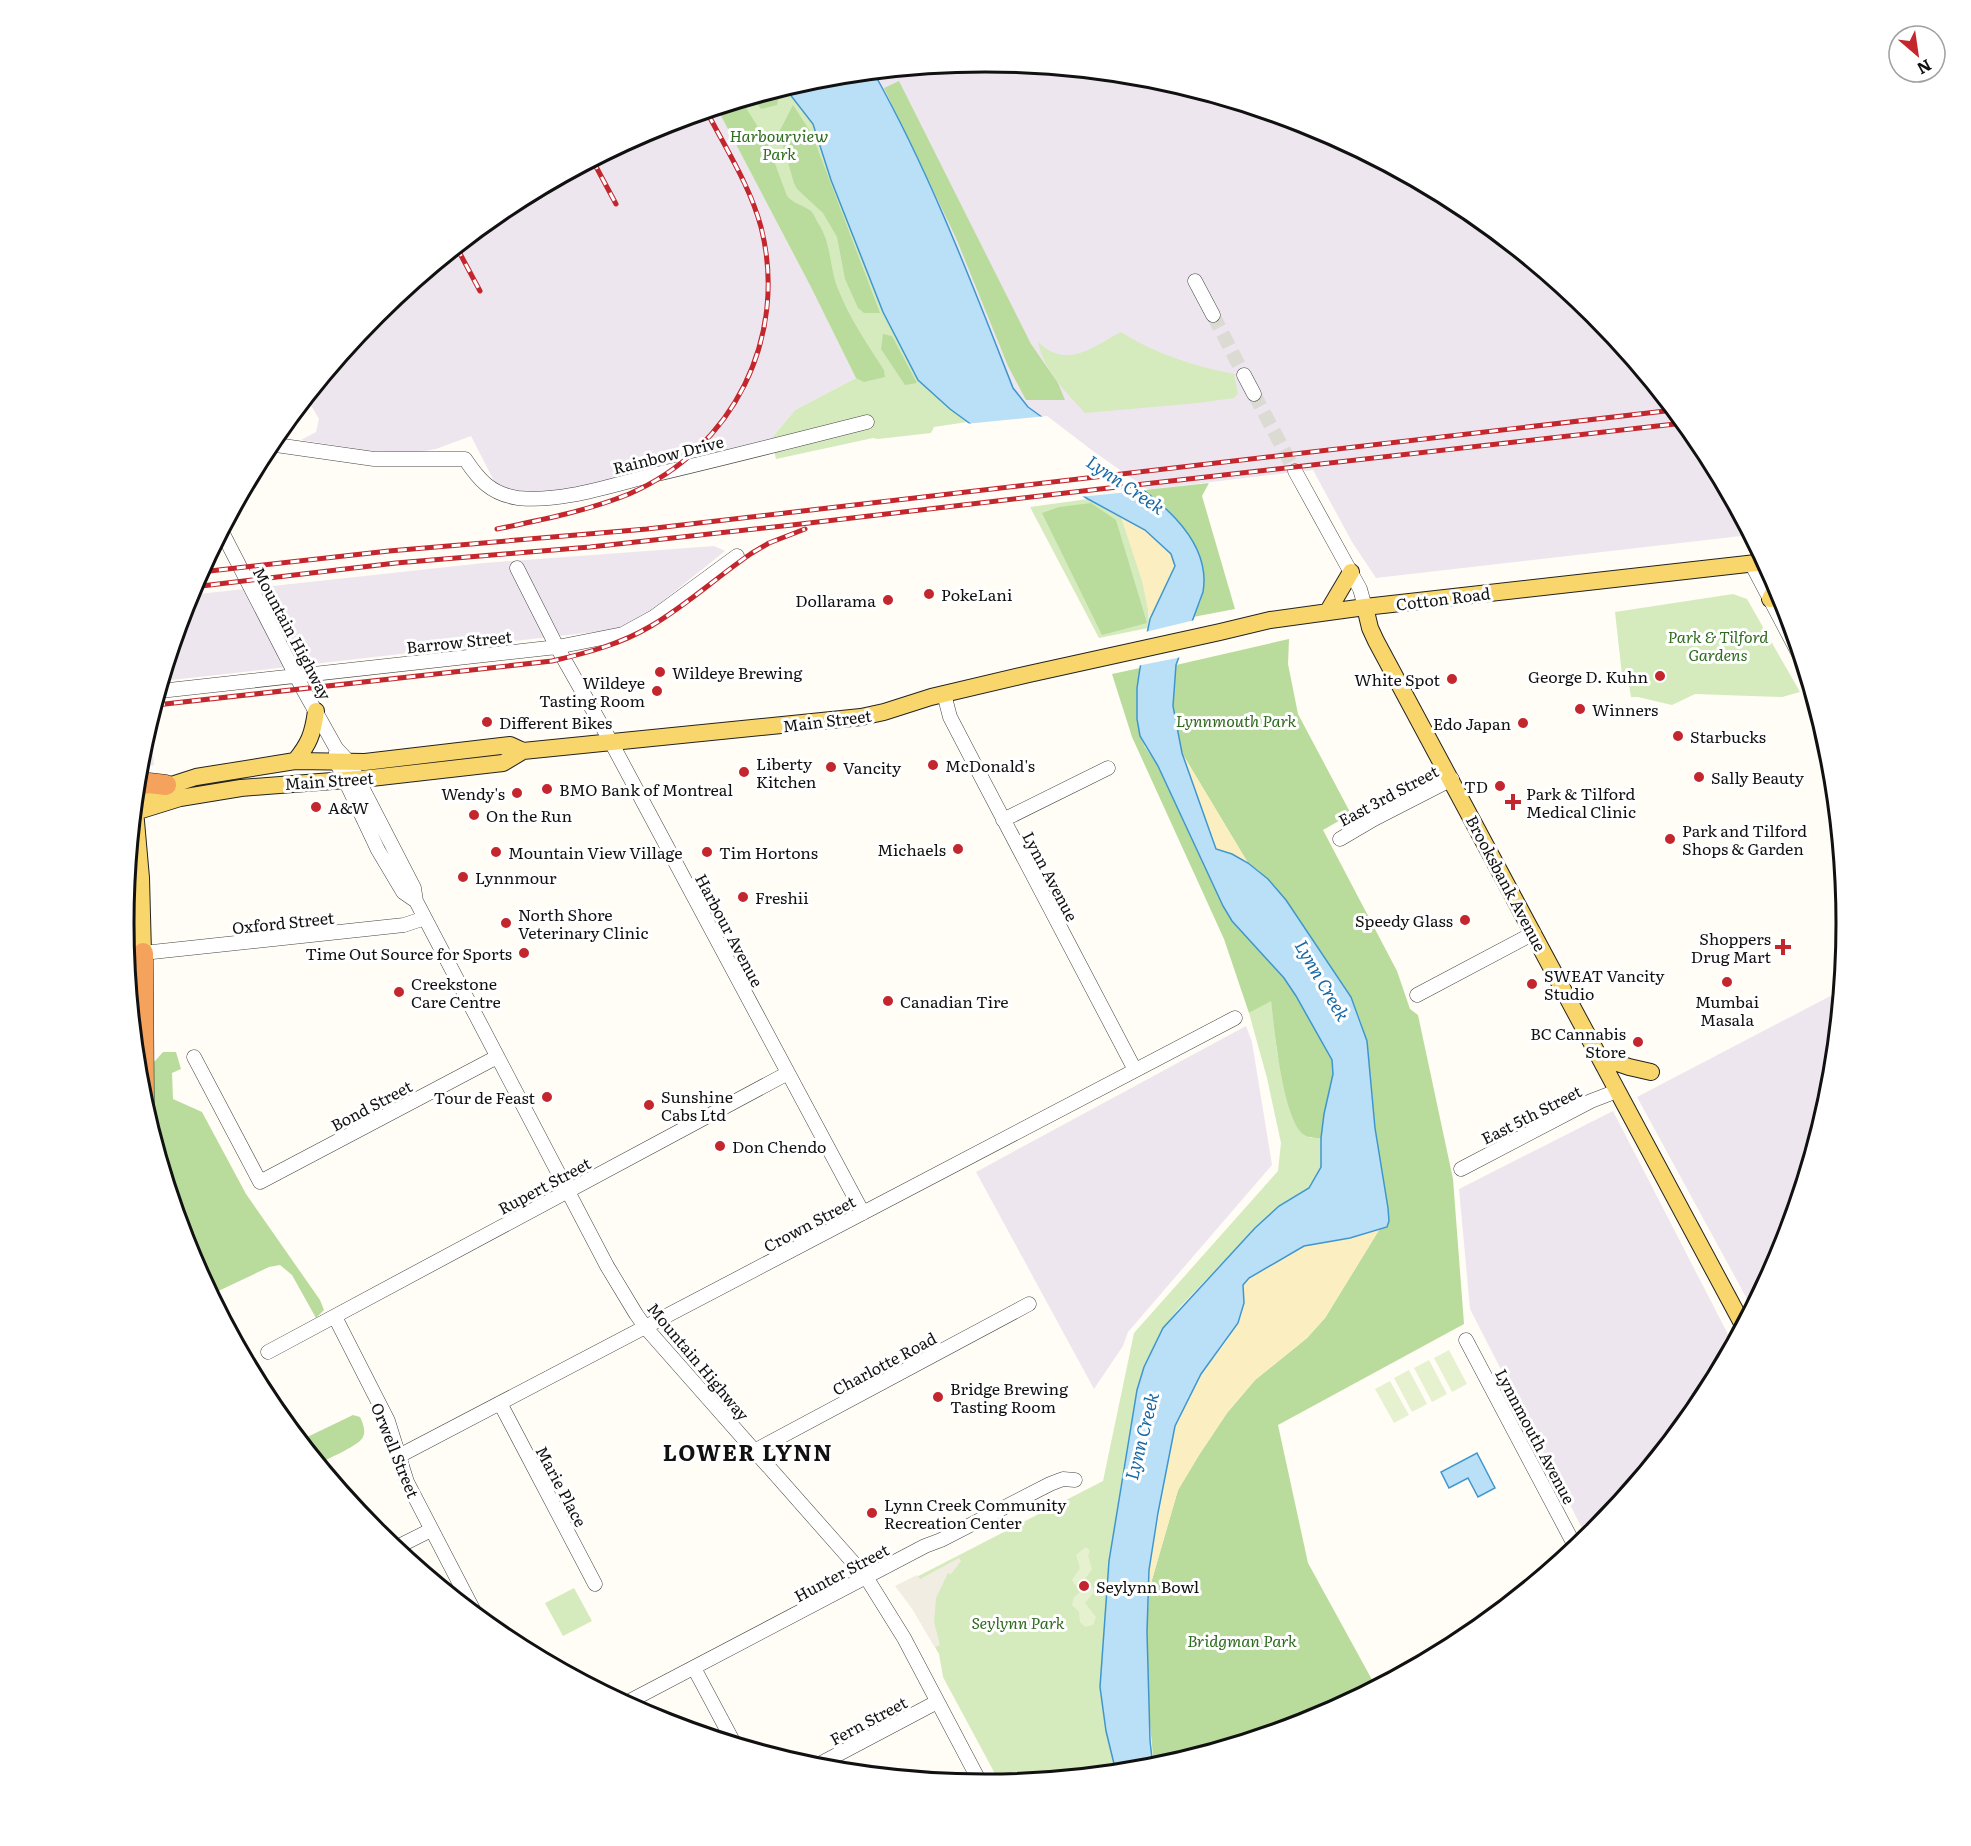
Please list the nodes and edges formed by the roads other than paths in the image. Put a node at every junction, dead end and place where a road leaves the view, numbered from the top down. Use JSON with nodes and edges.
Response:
{"nodes":[{"id":1,"x":1195,"y":281,"type":"dead end"},
{"id":2,"x":1213,"y":315,"type":"tunnel mouth"},
{"id":3,"x":1244,"y":375,"type":"tunnel mouth"},
{"id":4,"x":1254,"y":394,"type":"tunnel mouth"},
{"id":5,"x":867,"y":422,"type":"dead end"},
{"id":6,"x":281,"y":446,"type":"edge"},
{"id":7,"x":1295,"y":471,"type":"tunnel mouth"},
{"id":8,"x":226,"y":540,"type":"edge"},
{"id":9,"x":737,"y":555,"type":"dead end"},
{"id":10,"x":1756,"y":562,"type":"edge"},
{"id":11,"x":517,"y":568,"type":"dead end"},
{"id":12,"x":1351,"y":572,"type":"junction"},
{"id":13,"x":1365,"y":607,"type":"junction"},
{"id":14,"x":1328,"y":611,"type":"junction"},
{"id":15,"x":557,"y":647,"type":"junction"},
{"id":16,"x":1125,"y":653,"type":"joint"},
{"id":17,"x":296,"y":675,"type":"junction"},
{"id":18,"x":167,"y":690,"type":"edge"},
{"id":19,"x":944,"y":694,"type":"junction"},
{"id":20,"x":316,"y":711,"type":"junction"},
{"id":21,"x":611,"y":742,"type":"junction"},
{"id":22,"x":523,"y":751,"type":"junction"},
{"id":23,"x":340,"y":757,"type":"junction"},
{"id":24,"x":294,"y":761,"type":"junction"},
{"id":25,"x":1108,"y":768,"type":"dead end"},
{"id":26,"x":351,"y":779,"type":"junction"},
{"id":27,"x":1452,"y":779,"type":"junction"},
{"id":28,"x":147,"y":783,"type":"edge"},
{"id":29,"x":166,"y":785,"type":"junction"},
{"id":30,"x":145,"y":793,"type":"edge"},
{"id":31,"x":143,"y":808,"type":"edge"},
{"id":32,"x":1003,"y":820,"type":"junction"},
{"id":33,"x":1340,"y":839,"type":"dead end"},
{"id":34,"x":138,"y":847,"type":"edge"},
{"id":35,"x":425,"y":918,"type":"junction"},
{"id":36,"x":1534,"y":933,"type":"junction"},
{"id":37,"x":143,"y":953,"type":"junction"},
{"id":38,"x":1417,"y":995,"type":"dead end"},
{"id":39,"x":1235,"y":1018,"type":"dead end"},
{"id":40,"x":144,"y":1044,"type":"edge"},
{"id":41,"x":194,"y":1057,"type":"dead end"},
{"id":42,"x":498,"y":1057,"type":"junction"},
{"id":43,"x":1600,"y":1057,"type":"junction"},
{"id":44,"x":1136,"y":1070,"type":"junction"},
{"id":45,"x":1651,"y":1072,"type":"dead end"},
{"id":46,"x":788,"y":1073,"type":"junction"},
{"id":47,"x":1617,"y":1090,"type":"junction"},
{"id":48,"x":1461,"y":1169,"type":"dead end"},
{"id":49,"x":567,"y":1191,"type":"junction"},
{"id":50,"x":863,"y":1213,"type":"junction"},
{"id":51,"x":1029,"y":1304,"type":"dead end"},
{"id":52,"x":335,"y":1317,"type":"junction"},
{"id":53,"x":1739,"y":1317,"type":"edge"},
{"id":54,"x":646,"y":1328,"type":"junction"},
{"id":55,"x":1466,"y":1340,"type":"dead end"},
{"id":56,"x":268,"y":1352,"type":"dead end"},
{"id":57,"x":500,"y":1403,"type":"junction"},
{"id":58,"x":754,"y":1451,"type":"junction"},
{"id":59,"x":397,"y":1457,"type":"junction"},
{"id":60,"x":1075,"y":1479,"type":"dead end"},
{"id":61,"x":431,"y":1530,"type":"junction"},
{"id":62,"x":1572,"y":1540,"type":"edge"},
{"id":63,"x":404,"y":1544,"type":"edge"},
{"id":64,"x":867,"y":1577,"type":"junction"},
{"id":65,"x":595,"y":1584,"type":"dead end"},
{"id":66,"x":467,"y":1598,"type":"edge"},
{"id":67,"x":694,"y":1668,"type":"junction"},
{"id":68,"x":636,"y":1698,"type":"edge"},
{"id":69,"x":937,"y":1702,"type":"junction"},
{"id":70,"x":729,"y":1734,"type":"edge"},
{"id":71,"x":828,"y":1760,"type":"edge"},
{"id":72,"x":975,"y":1774,"type":"edge"}],
"edges":[{"from":1,"to":2,"type":"street"},
{"from":3,"to":4,"type":"street"},
{"from":5,"to":6,"type":"street","name":"Rainbow Drive"},
{"from":7,"to":12,"type":"street","name":"Brooksbank Avenue"},
{"from":8,"to":17,"type":"street","name":"Mountain Highway"},
{"from":9,"to":15,"type":"street","name":"Barrow Street"},
{"from":10,"to":13,"type":"main road","name":"Cotton Road"},
{"from":11,"to":15,"type":"street","name":"Harbour Avenue"},
{"from":12,"to":13,"type":"street","name":"Brooksbank Avenue"},
{"from":12,"to":14,"type":"main road"},
{"from":13,"to":14,"type":"main road","name":"Cotton Road"},
{"from":13,"to":27,"type":"main road","name":"Brooksbank Avenue"},
{"from":14,"to":16,"type":"main road","name":"Cotton Road"},
{"from":15,"to":17,"type":"street","name":"Barrow Street"},
{"from":15,"to":21,"type":"street","name":"Harbour Avenue"},
{"from":16,"to":19,"type":"main road","name":"Main Street"},
{"from":17,"to":18,"type":"street","name":"Barrow Street"},
{"from":17,"to":20,"type":"street","name":"Mountain Highway"},
{"from":19,"to":21,"type":"main road","name":"Main Street"},
{"from":19,"to":32,"type":"street","name":"Lynn Avenue"},
{"from":20,"to":23,"type":"street","name":"Mountain Highway"},
{"from":20,"to":24,"type":"main road"},
{"from":21,"to":22,"type":"main road","name":"Main Street"},
{"from":21,"to":46,"type":"street","name":"Harbour Avenue"},
{"from":22,"to":23,"type":"main road","name":"Main Street"},
{"from":22,"to":26,"type":"main road","name":"Main Street"},
{"from":23,"to":24,"type":"main road","name":"Main Street"},
{"from":23,"to":26,"type":"street","name":"Mountain Highway"},
{"from":24,"to":29,"type":"main road","name":"Main Street"},
{"from":25,"to":32,"type":"street"},
{"from":26,"to":31,"type":"main road","name":"Main Street"},
{"from":26,"to":35,"type":"street","name":"Mountain Highway"},
{"from":27,"to":33,"type":"street","name":"East 3rd Street"},
{"from":27,"to":36,"type":"main road","name":"Brooksbank Avenue"},
{"from":28,"to":29,"type":"highway"},
{"from":29,"to":30,"type":"main road","name":"Main Street"},
{"from":32,"to":44,"type":"street","name":"Lynn Avenue"},
{"from":34,"to":37,"type":"main road"},
{"from":35,"to":37,"type":"street","name":"Oxford Street"},
{"from":35,"to":42,"type":"street","name":"Mountain Highway"},
{"from":36,"to":38,"type":"street"},
{"from":36,"to":43,"type":"main road","name":"Brooksbank Avenue"},
{"from":37,"to":40,"type":"highway"},
{"from":39,"to":44,"type":"street","name":"Crown Street"},
{"from":41,"to":42,"type":"street","name":"Bond Street"},
{"from":42,"to":49,"type":"street","name":"Mountain Highway"},
{"from":43,"to":45,"type":"main road"},
{"from":43,"to":47,"type":"main road","name":"Brooksbank Avenue"},
{"from":44,"to":50,"type":"street","name":"Crown Street"},
{"from":46,"to":49,"type":"street","name":"Rupert Street"},
{"from":46,"to":50,"type":"street","name":"Harbour Avenue"},
{"from":47,"to":48,"type":"street","name":"East 5th Street"},
{"from":47,"to":53,"type":"main road","name":"Brooksbank Avenue"},
{"from":49,"to":52,"type":"street","name":"Rupert Street"},
{"from":49,"to":54,"type":"street","name":"Mountain Highway"},
{"from":50,"to":54,"type":"street","name":"Crown Street"},
{"from":51,"to":58,"type":"street","name":"Charlotte Road"},
{"from":52,"to":56,"type":"street","name":"Rupert Street"},
{"from":52,"to":59,"type":"street","name":"Orwell Street"},
{"from":54,"to":57,"type":"street","name":"Crown Street"},
{"from":54,"to":58,"type":"street","name":"Mountain Highway"},
{"from":55,"to":62,"type":"street","name":"Lynnmouth Avenue"},
{"from":57,"to":59,"type":"street","name":"Crown Street"},
{"from":57,"to":65,"type":"street","name":"Marie Place"},
{"from":58,"to":64,"type":"street","name":"Mountain Highway"},
{"from":59,"to":61,"type":"street","name":"Orwell Street"},
{"from":60,"to":64,"type":"street","name":"Hunter Street"},
{"from":61,"to":63,"type":"street"},
{"from":61,"to":66,"type":"street","name":"Orwell Street"},
{"from":64,"to":67,"type":"street","name":"Hunter Street"},
{"from":64,"to":69,"type":"street","name":"Mountain Highway"},
{"from":67,"to":68,"type":"street","name":"Hunter Street"},
{"from":67,"to":70,"type":"street"},
{"from":69,"to":71,"type":"street","name":"Fern Street"},
{"from":69,"to":72,"type":"street","name":"Mountain Highway"}]}
